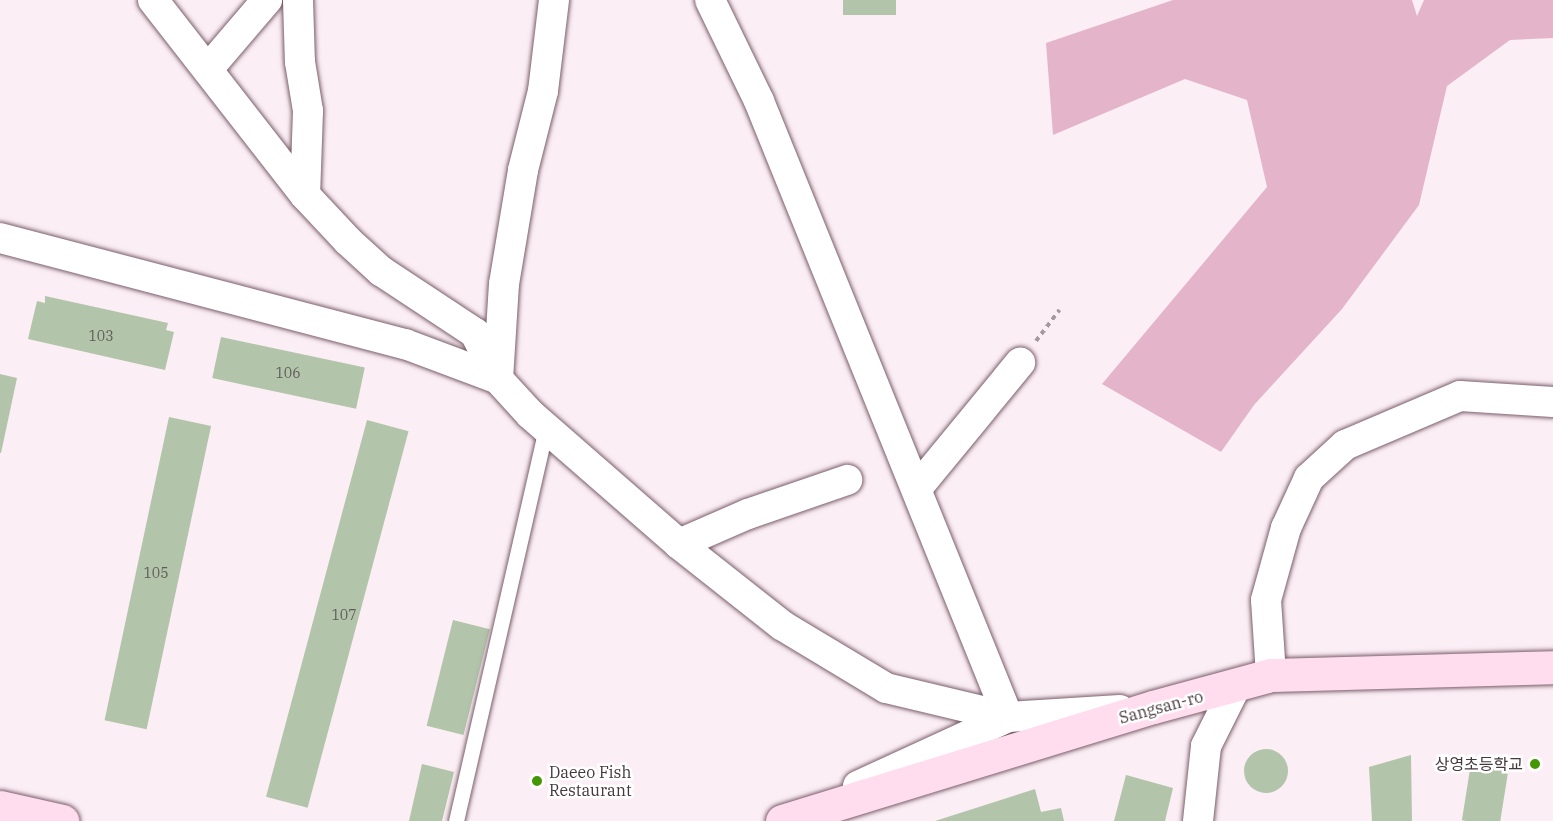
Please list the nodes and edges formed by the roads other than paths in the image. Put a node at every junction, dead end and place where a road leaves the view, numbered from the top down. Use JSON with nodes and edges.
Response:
{"nodes":[{"id":1,"x":153,"y":0,"type":"edge"},
{"id":2,"x":267,"y":0,"type":"edge"},
{"id":3,"x":298,"y":0,"type":"edge"},
{"id":4,"x":554,"y":0,"type":"edge"},
{"id":5,"x":710,"y":0,"type":"edge"},
{"id":6,"x":208,"y":69,"type":"junction"},
{"id":7,"x":305,"y":195,"type":"junction"},
{"id":8,"x":0,"y":238,"type":"edge"},
{"id":9,"x":1020,"y":363,"type":"road end"},
{"id":10,"x":498,"y":379,"type":"junction"},
{"id":11,"x":1553,"y":402,"type":"edge"},
{"id":12,"x":546,"y":428,"type":"junction"},
{"id":13,"x":847,"y":480,"type":"dead end"},
{"id":14,"x":918,"y":487,"type":"junction"},
{"id":15,"x":679,"y":544,"type":"junction"},
{"id":16,"x":1553,"y":667,"type":"edge"},
{"id":17,"x":1271,"y":675,"type":"junction"},
{"id":18,"x":1235,"y":687,"type":"junction"},
{"id":19,"x":1153,"y":707,"type":"junction"},
{"id":20,"x":1008,"y":717,"type":"junction"},
{"id":21,"x":0,"y":807,"type":"edge"},
{"id":22,"x":784,"y":820,"type":"edge"},
{"id":23,"x":60,"y":821,"type":"edge"},
{"id":24,"x":456,"y":821,"type":"edge"},
{"id":25,"x":1198,"y":821,"type":"edge"}],
"edges":[{"from":1,"to":6,"type":"street"},
{"from":2,"to":6,"type":"street"},
{"from":3,"to":7,"type":"street"},
{"from":4,"to":10,"type":"street"},
{"from":5,"to":14,"type":"street"},
{"from":6,"to":7,"type":"street"},
{"from":7,"to":10,"type":"street"},
{"from":8,"to":10,"type":"street"},
{"from":9,"to":14,"type":"street"},
{"from":10,"to":12,"type":"street"},
{"from":11,"to":17,"type":"street"},
{"from":12,"to":15,"type":"street"},
{"from":12,"to":24,"type":"lane"},
{"from":13,"to":15,"type":"street"},
{"from":14,"to":20,"type":"street"},
{"from":15,"to":20,"type":"street"},
{"from":16,"to":17,"type":"street","name":"Sangsan-ro"},
{"from":17,"to":18,"type":"street","name":"Sangsan-ro"},
{"from":18,"to":19,"type":"street","name":"Sangsan-ro"},
{"from":18,"to":25,"type":"street"},
{"from":19,"to":20,"type":"street"},
{"from":19,"to":22,"type":"street","name":"Sangsan-ro"},
{"from":20,"to":22,"type":"street"},
{"from":21,"to":23,"type":"street"}]}
